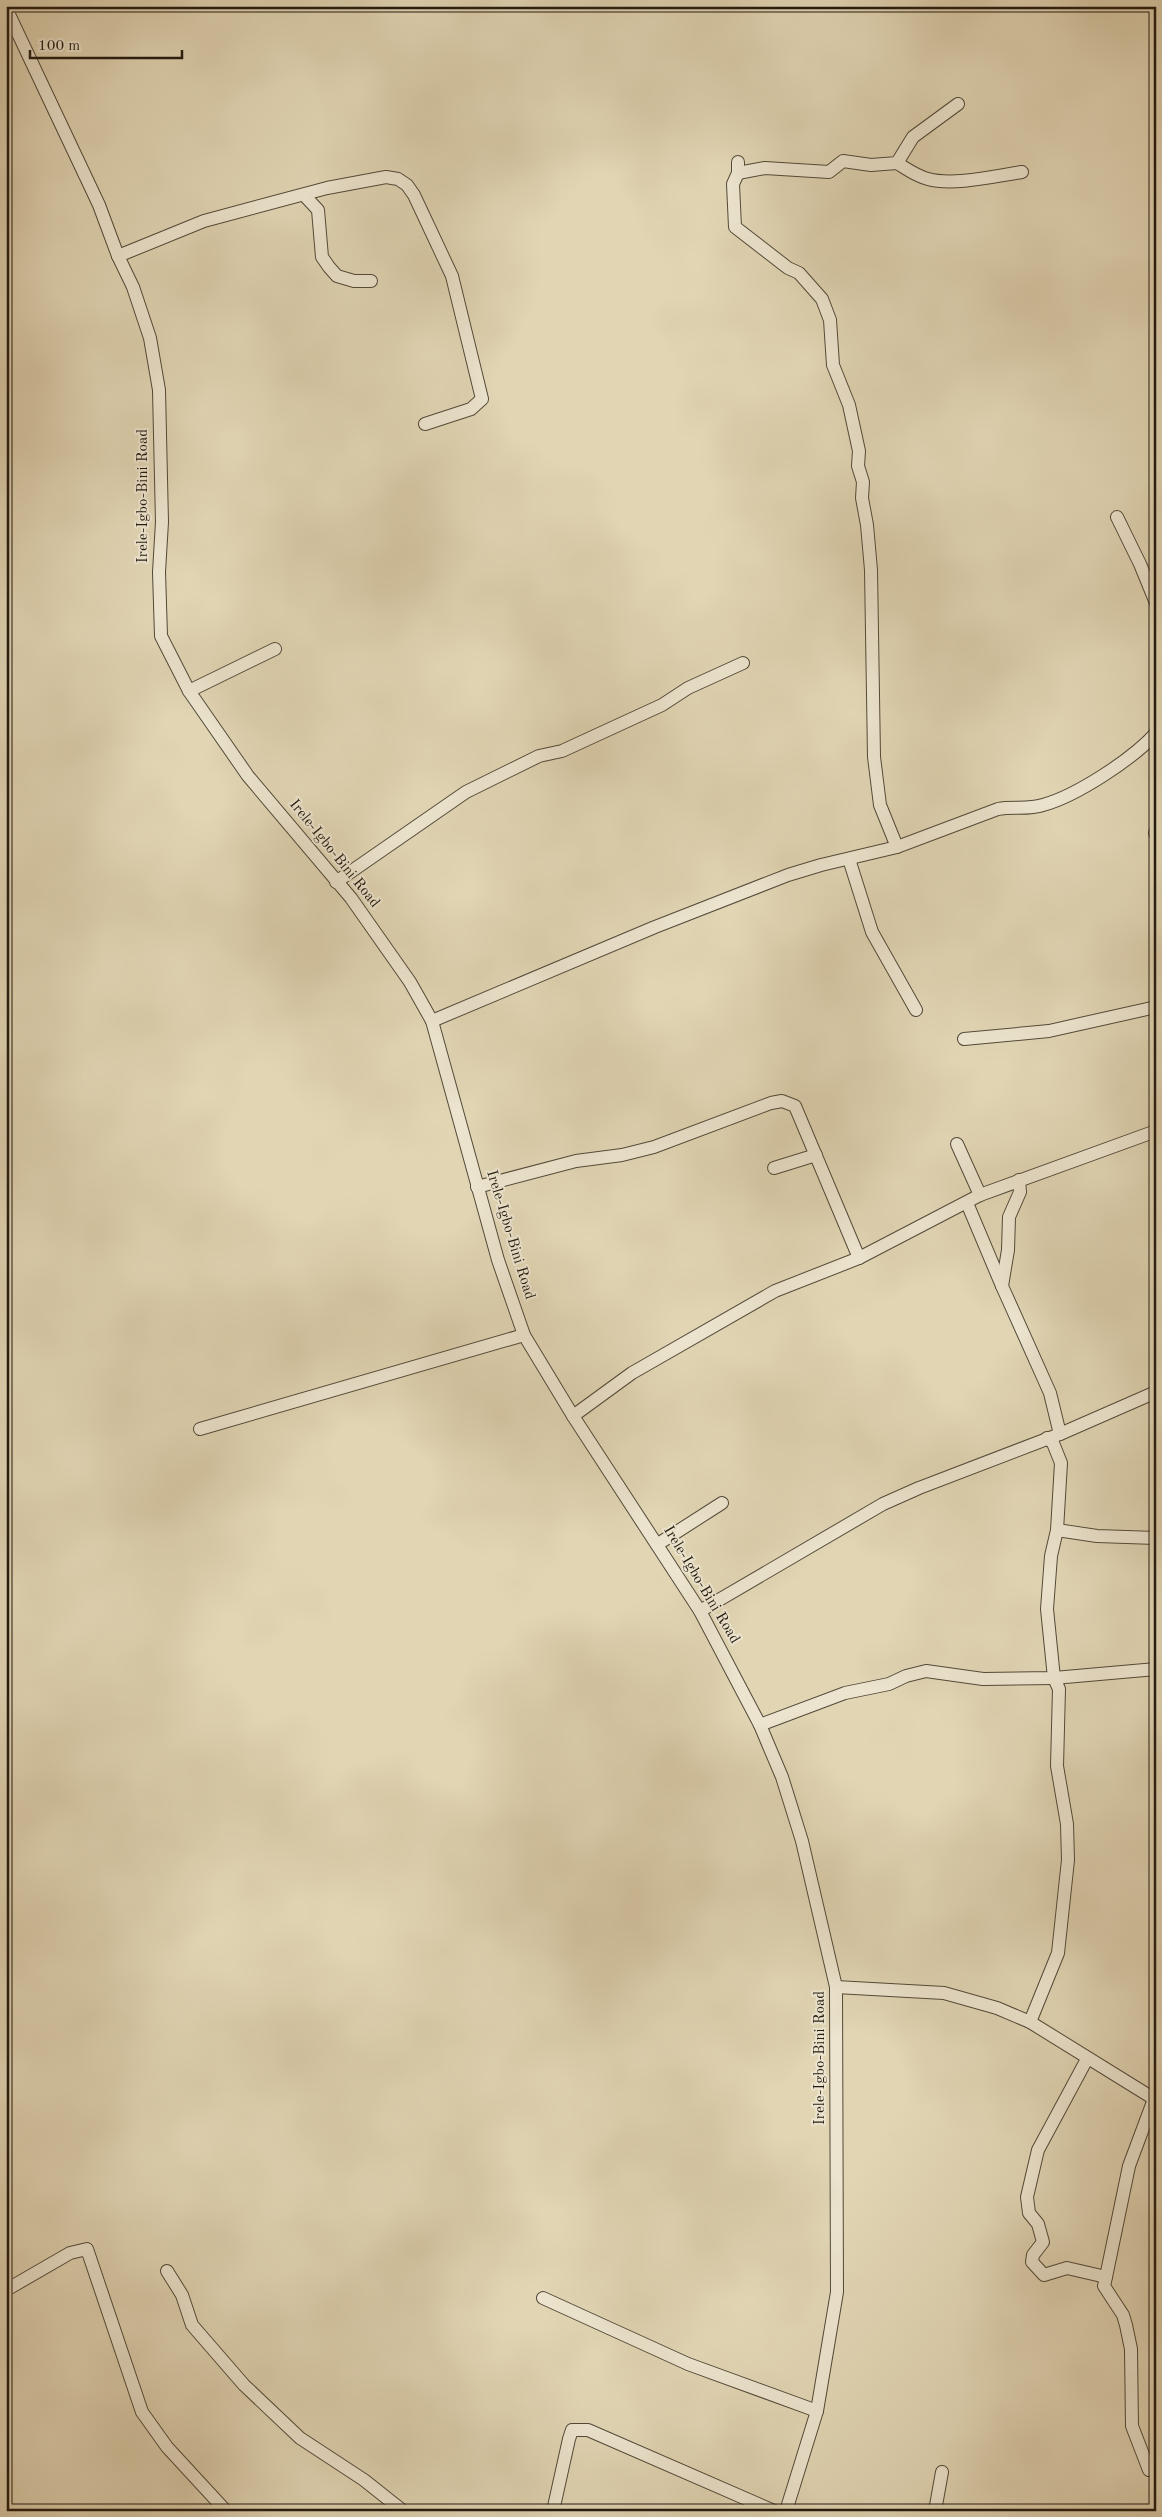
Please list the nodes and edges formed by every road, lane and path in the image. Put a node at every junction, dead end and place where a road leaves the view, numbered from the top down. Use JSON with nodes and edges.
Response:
{"nodes":[{"id":1,"x":6,"y":8,"type":"edge"},
{"id":2,"x":958,"y":104,"type":"dead end"},
{"id":3,"x":897,"y":163,"type":"junction"},
{"id":4,"x":1022,"y":172,"type":"dead end"},
{"id":5,"x":304,"y":195,"type":"junction"},
{"id":6,"x":118,"y":256,"type":"junction"},
{"id":7,"x":371,"y":281,"type":"dead end"},
{"id":8,"x":425,"y":424,"type":"dead end"},
{"id":9,"x":1117,"y":517,"type":"dead end"},
{"id":10,"x":1156,"y":604,"type":"edge"},
{"id":11,"x":276,"y":649,"type":"dead end"},
{"id":12,"x":743,"y":662,"type":"dead end"},
{"id":13,"x":189,"y":691,"type":"junction"},
{"id":14,"x":1156,"y":733,"type":"edge"},
{"id":15,"x":897,"y":847,"type":"junction"},
{"id":16,"x":849,"y":859,"type":"junction"},
{"id":17,"x":336,"y":882,"type":"junction"},
{"id":18,"x":1156,"y":1006,"type":"edge"},
{"id":19,"x":916,"y":1010,"type":"dead end"},
{"id":20,"x":432,"y":1021,"type":"junction"},
{"id":21,"x":964,"y":1039,"type":"dead end"},
{"id":22,"x":1156,"y":1131,"type":"edge"},
{"id":23,"x":957,"y":1144,"type":"dead end"},
{"id":24,"x":816,"y":1156,"type":"junction"},
{"id":25,"x":774,"y":1168,"type":"dead end"},
{"id":26,"x":1019,"y":1180,"type":"junction"},
{"id":27,"x":477,"y":1187,"type":"junction"},
{"id":28,"x":980,"y":1195,"type":"junction"},
{"id":29,"x":967,"y":1203,"type":"junction"},
{"id":30,"x":858,"y":1258,"type":"junction"},
{"id":31,"x":1002,"y":1286,"type":"junction"},
{"id":32,"x":524,"y":1334,"type":"junction"},
{"id":33,"x":1156,"y":1392,"type":"edge"},
{"id":34,"x":574,"y":1416,"type":"junction"},
{"id":35,"x":200,"y":1429,"type":"dead end"},
{"id":36,"x":1060,"y":1434,"type":"junction"},
{"id":37,"x":1047,"y":1438,"type":"junction"},
{"id":38,"x":722,"y":1503,"type":"dead end"},
{"id":39,"x":1057,"y":1530,"type":"junction"},
{"id":40,"x":1156,"y":1538,"type":"edge"},
{"id":41,"x":658,"y":1544,"type":"junction"},
{"id":42,"x":700,"y":1612,"type":"junction"},
{"id":43,"x":1156,"y":1669,"type":"edge"},
{"id":44,"x":1054,"y":1678,"type":"junction"},
{"id":45,"x":760,"y":1725,"type":"junction"},
{"id":46,"x":836,"y":1987,"type":"junction"},
{"id":47,"x":1030,"y":2022,"type":"junction"},
{"id":48,"x":1087,"y":2059,"type":"junction"},
{"id":49,"x":1155,"y":2099,"type":"edge"},
{"id":50,"x":167,"y":2271,"type":"dead end"},
{"id":51,"x":1106,"y":2277,"type":"junction"},
{"id":52,"x":6,"y":2290,"type":"edge"},
{"id":53,"x":543,"y":2298,"type":"dead end"},
{"id":54,"x":817,"y":2411,"type":"junction"},
{"id":55,"x":1149,"y":2470,"type":"dead end"},
{"id":56,"x":942,"y":2472,"type":"dead end"},
{"id":57,"x":226,"y":2511,"type":"edge"},
{"id":58,"x":403,"y":2511,"type":"edge"},
{"id":59,"x":553,"y":2511,"type":"edge"},
{"id":60,"x":774,"y":2511,"type":"edge"},
{"id":61,"x":786,"y":2511,"type":"edge"},
{"id":62,"x":935,"y":2511,"type":"edge"}],
"edges":[{"from":1,"to":6,"type":"street","name":"Irele-Igbo-Bini Road"},
{"from":2,"to":3,"type":"street"},
{"from":3,"to":4,"type":"street"},
{"from":3,"to":15,"type":"street"},
{"from":5,"to":6,"type":"street"},
{"from":5,"to":7,"type":"street"},
{"from":5,"to":8,"type":"street"},
{"from":6,"to":13,"type":"street","name":"Irele-Igbo-Bini Road"},
{"from":9,"to":10,"type":"street"},
{"from":11,"to":13,"type":"street"},
{"from":12,"to":17,"type":"street"},
{"from":13,"to":17,"type":"street","name":"Irele-Igbo-Bini Road"},
{"from":14,"to":15,"type":"street"},
{"from":15,"to":16,"type":"street"},
{"from":16,"to":19,"type":"street"},
{"from":16,"to":20,"type":"street"},
{"from":17,"to":20,"type":"street","name":"Irele-Igbo-Bini Road"},
{"from":18,"to":21,"type":"street"},
{"from":20,"to":27,"type":"street","name":"Irele-Igbo-Bini Road"},
{"from":22,"to":26,"type":"street"},
{"from":23,"to":28,"type":"street"},
{"from":24,"to":25,"type":"street"},
{"from":24,"to":27,"type":"street"},
{"from":24,"to":30,"type":"street"},
{"from":26,"to":28,"type":"street"},
{"from":26,"to":31,"type":"street"},
{"from":27,"to":32,"type":"street","name":"Irele-Igbo-Bini Road"},
{"from":28,"to":29,"type":"street"},
{"from":29,"to":30,"type":"street"},
{"from":29,"to":31,"type":"street"},
{"from":30,"to":34,"type":"street"},
{"from":31,"to":36,"type":"street"},
{"from":32,"to":34,"type":"street","name":"Irele-Igbo-Bini Road"},
{"from":32,"to":35,"type":"street"},
{"from":33,"to":36,"type":"street"},
{"from":34,"to":41,"type":"street","name":"Irele-Igbo-Bini Road"},
{"from":36,"to":37,"type":"street"},
{"from":37,"to":39,"type":"street"},
{"from":37,"to":42,"type":"street"},
{"from":38,"to":41,"type":"street"},
{"from":39,"to":40,"type":"street"},
{"from":39,"to":44,"type":"street"},
{"from":41,"to":42,"type":"street","name":"Irele-Igbo-Bini Road"},
{"from":42,"to":45,"type":"street","name":"Irele-Igbo-Bini Road"},
{"from":43,"to":44,"type":"street"},
{"from":44,"to":45,"type":"street"},
{"from":44,"to":47,"type":"street"},
{"from":45,"to":46,"type":"street","name":"Irele-Igbo-Bini Road"},
{"from":46,"to":47,"type":"street"},
{"from":46,"to":54,"type":"street","name":"Irele-Igbo-Bini Road"},
{"from":47,"to":48,"type":"street"},
{"from":48,"to":49,"type":"street"},
{"from":48,"to":51,"type":"street"},
{"from":49,"to":51,"type":"street"},
{"from":50,"to":58,"type":"street"},
{"from":51,"to":55,"type":"street"},
{"from":52,"to":57,"type":"street"},
{"from":53,"to":54,"type":"street"},
{"from":54,"to":61,"type":"street","name":"Irele-Igbo-Bini Road"},
{"from":56,"to":62,"type":"street"},
{"from":59,"to":60,"type":"street"}]}
